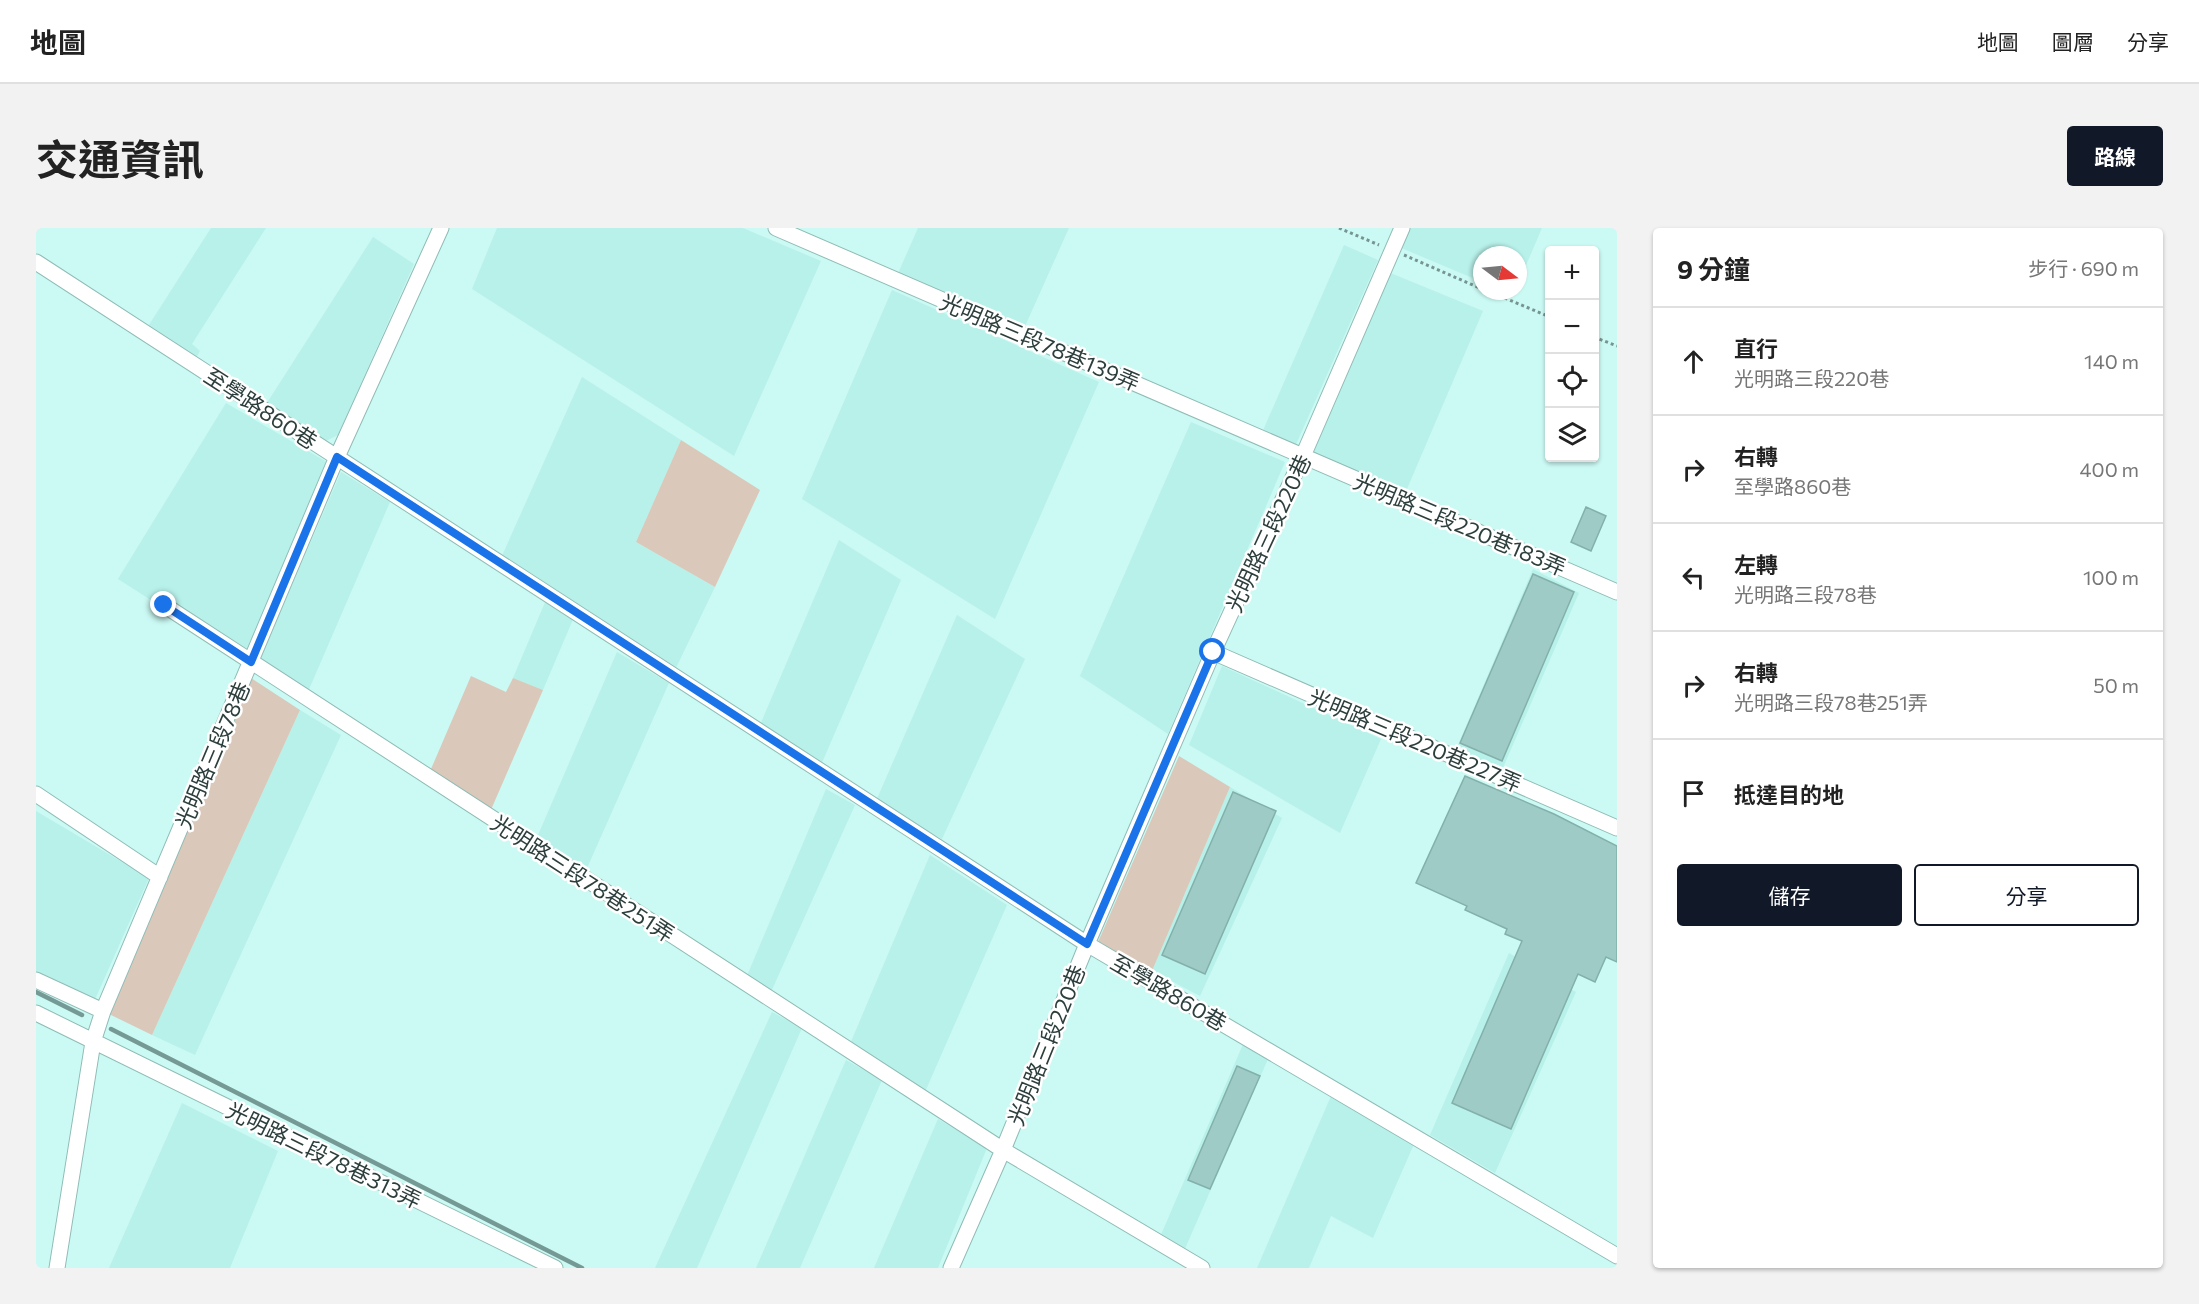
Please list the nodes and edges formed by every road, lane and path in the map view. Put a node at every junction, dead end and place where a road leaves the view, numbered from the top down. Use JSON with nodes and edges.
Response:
{"nodes":[{"id":1,"x":441,"y":228,"type":"edge"},
{"id":2,"x":776,"y":228,"type":"edge"},
{"id":3,"x":1339,"y":228,"type":"edge"},
{"id":4,"x":1402,"y":228,"type":"edge"},
{"id":5,"x":1392,"y":250,"type":"junction"},
{"id":6,"x":36,"y":262,"type":"edge"},
{"id":7,"x":1473,"y":285,"type":"edge"},
{"id":8,"x":1509,"y":300,"type":"edge"},
{"id":9,"x":1545,"y":315,"type":"edge"},
{"id":10,"x":1599,"y":339,"type":"edge"},
{"id":11,"x":1617,"y":346,"type":"edge"},
{"id":12,"x":1303,"y":456,"type":"junction"},
{"id":13,"x":337,"y":457,"type":"junction"},
{"id":14,"x":1617,"y":592,"type":"edge"},
{"id":15,"x":164,"y":605,"type":"dead end"},
{"id":16,"x":1213,"y":652,"type":"junction"},
{"id":17,"x":251,"y":662,"type":"junction"},
{"id":18,"x":36,"y":795,"type":"edge"},
{"id":19,"x":1617,"y":828,"type":"edge"},
{"id":20,"x":160,"y":877,"type":"junction"},
{"id":21,"x":1087,"y":944,"type":"junction"},
{"id":22,"x":36,"y":980,"type":"edge"},
{"id":23,"x":103,"y":1011,"type":"junction"},
{"id":24,"x":36,"y":1013,"type":"edge"},
{"id":25,"x":93,"y":1042,"type":"junction"},
{"id":26,"x":1003,"y":1150,"type":"junction"},
{"id":27,"x":1617,"y":1256,"type":"edge"},
{"id":28,"x":57,"y":1268,"type":"edge"},
{"id":29,"x":555,"y":1268,"type":"edge"},
{"id":30,"x":951,"y":1268,"type":"edge"},
{"id":31,"x":1202,"y":1268,"type":"edge"}],
"edges":[{"from":1,"to":13,"type":"street","name":"光明路三段78巷"},
{"from":2,"to":12,"type":"street","name":"光明路三段78巷139弄"},
{"from":3,"to":5,"type":"path"},
{"from":4,"to":5,"type":"street","name":"光明路三段220巷"},
{"from":5,"to":7,"type":"path"},
{"from":5,"to":12,"type":"street","name":"光明路三段220巷"},
{"from":6,"to":13,"type":"street","name":"至學路860巷"},
{"from":8,"to":9,"type":"path"},
{"from":10,"to":11,"type":"path"},
{"from":12,"to":14,"type":"street","name":"光明路三段220巷183弄"},
{"from":12,"to":16,"type":"street","name":"光明路三段220巷"},
{"from":13,"to":17,"type":"street","name":"光明路三段78巷"},
{"from":13,"to":21,"type":"street","name":"至學路860巷"},
{"from":15,"to":17,"type":"street","name":"光明路三段78巷251弄"},
{"from":16,"to":19,"type":"street","name":"光明路三段220巷227弄"},
{"from":16,"to":21,"type":"street","name":"光明路三段220巷"},
{"from":17,"to":20,"type":"street","name":"光明路三段78巷"},
{"from":17,"to":26,"type":"street","name":"光明路三段78巷251弄"},
{"from":18,"to":20,"type":"street"},
{"from":20,"to":23,"type":"street","name":"光明路三段78巷"},
{"from":21,"to":26,"type":"street","name":"光明路三段220巷"},
{"from":21,"to":27,"type":"street","name":"至學路860巷"},
{"from":22,"to":23,"type":"street"},
{"from":23,"to":25,"type":"street","name":"光明路三段78巷"},
{"from":24,"to":25,"type":"street","name":"光明路三段78巷313弄"},
{"from":25,"to":28,"type":"street","name":"光明路三段78巷"},
{"from":25,"to":29,"type":"street","name":"光明路三段78巷313弄"},
{"from":26,"to":30,"type":"street","name":"光明路三段220巷"},
{"from":26,"to":31,"type":"street","name":"光明路三段78巷251弄"}]}
